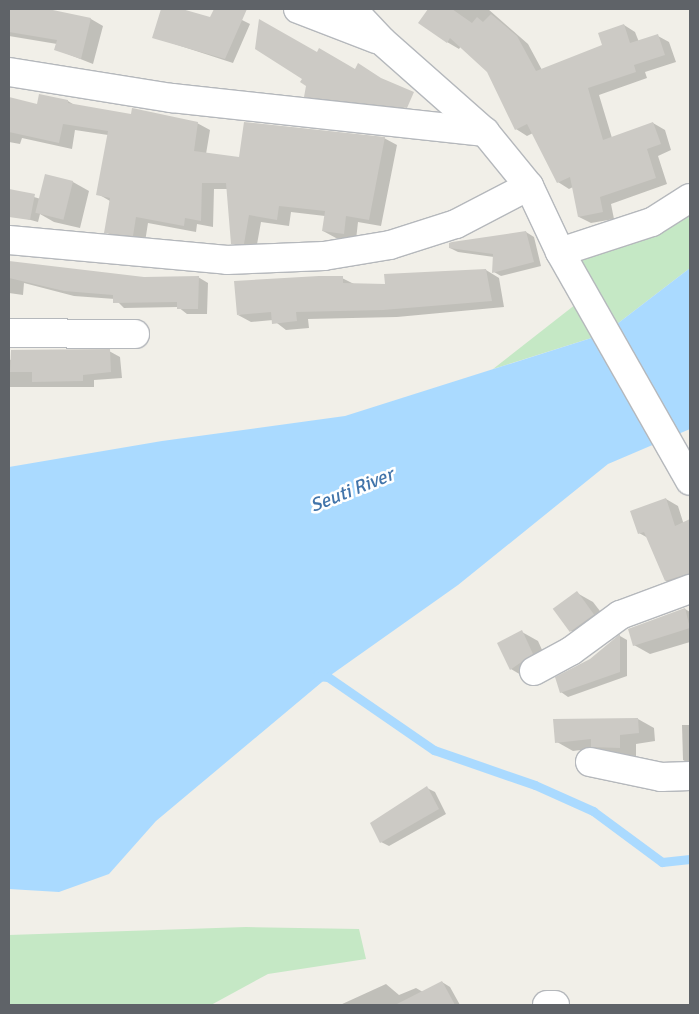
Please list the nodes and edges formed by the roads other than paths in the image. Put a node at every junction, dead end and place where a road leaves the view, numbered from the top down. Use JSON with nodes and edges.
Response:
{"nodes":[{"id":1,"x":298,"y":9,"type":"edge"},
{"id":2,"x":352,"y":9,"type":"edge"},
{"id":3,"x":382,"y":41,"type":"junction"},
{"id":4,"x":9,"y":72,"type":"edge"},
{"id":5,"x":485,"y":132,"type":"junction"},
{"id":6,"x":529,"y":186,"type":"junction"},
{"id":7,"x":690,"y":198,"type":"edge"},
{"id":8,"x":9,"y":240,"type":"edge"},
{"id":9,"x":560,"y":252,"type":"junction"},
{"id":10,"x":9,"y":333,"type":"edge"},
{"id":11,"x":136,"y":334,"type":"dead end"},
{"id":12,"x":690,"y":481,"type":"edge"},
{"id":13,"x":690,"y":589,"type":"edge"},
{"id":14,"x":534,"y":671,"type":"dead end"},
{"id":15,"x":590,"y":762,"type":"dead end"},
{"id":16,"x":690,"y":776,"type":"edge"},
{"id":17,"x":547,"y":1005,"type":"edge"},
{"id":18,"x":555,"y":1005,"type":"edge"}],
"edges":[{"from":1,"to":3,"type":"street"},
{"from":2,"to":3,"type":"street"},
{"from":3,"to":5,"type":"street"},
{"from":4,"to":5,"type":"street"},
{"from":5,"to":6,"type":"street"},
{"from":6,"to":8,"type":"street"},
{"from":6,"to":9,"type":"street"},
{"from":7,"to":9,"type":"street"},
{"from":9,"to":12,"type":"street"},
{"from":10,"to":11,"type":"street"},
{"from":13,"to":14,"type":"street"},
{"from":15,"to":16,"type":"street"},
{"from":17,"to":18,"type":"street"}]}
